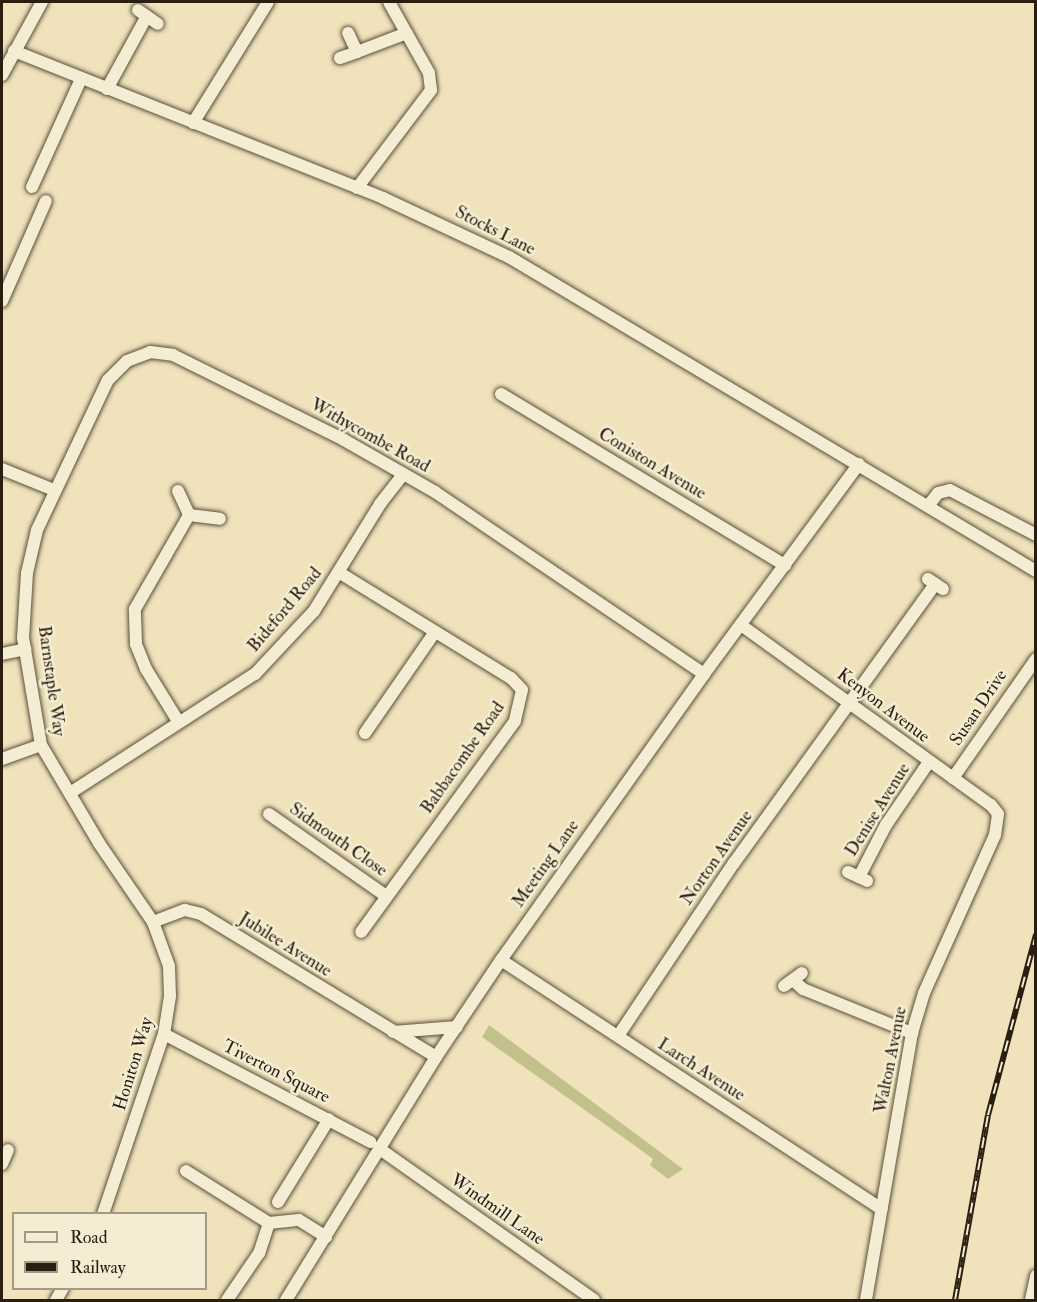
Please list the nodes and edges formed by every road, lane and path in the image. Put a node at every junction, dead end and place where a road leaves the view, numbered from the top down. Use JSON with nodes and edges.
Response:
{"nodes":[{"id":1,"x":42,"y":2,"type":"edge"},
{"id":2,"x":268,"y":2,"type":"edge"},
{"id":3,"x":389,"y":2,"type":"edge"},
{"id":4,"x":158,"y":24,"type":"dead end"},
{"id":5,"x":348,"y":33,"type":"dead end"},
{"id":6,"x":407,"y":33,"type":"junction"},
{"id":7,"x":357,"y":52,"type":"junction"},
{"id":8,"x":8,"y":57,"type":"edge"},
{"id":9,"x":340,"y":58,"type":"dead end"},
{"id":10,"x":2,"y":75,"type":"edge"},
{"id":11,"x":81,"y":78,"type":"junction"},
{"id":12,"x":107,"y":89,"type":"junction"},
{"id":13,"x":193,"y":123,"type":"junction"},
{"id":14,"x":32,"y":187,"type":"dead end"},
{"id":15,"x":357,"y":188,"type":"junction"},
{"id":16,"x":46,"y":201,"type":"dead end"},
{"id":17,"x":2,"y":301,"type":"edge"},
{"id":18,"x":501,"y":394,"type":"dead end"},
{"id":19,"x":859,"y":464,"type":"junction"},
{"id":20,"x":2,"y":469,"type":"edge"},
{"id":21,"x":403,"y":475,"type":"junction"},
{"id":22,"x":54,"y":490,"type":"junction"},
{"id":23,"x":178,"y":491,"type":"dead end"},
{"id":24,"x":928,"y":506,"type":"junction"},
{"id":25,"x":189,"y":515,"type":"junction"},
{"id":26,"x":220,"y":519,"type":"dead end"},
{"id":27,"x":1035,"y":535,"type":"edge"},
{"id":28,"x":785,"y":565,"type":"junction"},
{"id":29,"x":1035,"y":571,"type":"edge"},
{"id":30,"x":340,"y":573,"type":"junction"},
{"id":31,"x":935,"y":584,"type":"dead end"},
{"id":32,"x":741,"y":625,"type":"junction"},
{"id":33,"x":435,"y":632,"type":"junction"},
{"id":34,"x":25,"y":649,"type":"junction"},
{"id":35,"x":2,"y":654,"type":"edge"},
{"id":36,"x":1033,"y":656,"type":"edge"},
{"id":37,"x":704,"y":674,"type":"junction"},
{"id":38,"x":850,"y":703,"type":"junction"},
{"id":39,"x":178,"y":720,"type":"junction"},
{"id":40,"x":365,"y":733,"type":"dead end"},
{"id":41,"x":41,"y":745,"type":"junction"},
{"id":42,"x":2,"y":759,"type":"edge"},
{"id":43,"x":929,"y":762,"type":"junction"},
{"id":44,"x":953,"y":778,"type":"junction"},
{"id":45,"x":70,"y":793,"type":"junction"},
{"id":46,"x":269,"y":814,"type":"dead end"},
{"id":47,"x":999,"y":820,"type":"joint"},
{"id":48,"x":858,"y":876,"type":"dead end"},
{"id":49,"x":386,"y":896,"type":"junction"},
{"id":50,"x":153,"y":922,"type":"junction"},
{"id":51,"x":361,"y":932,"type":"dead end"},
{"id":52,"x":501,"y":960,"type":"junction"},
{"id":53,"x":793,"y":979,"type":"dead end"},
{"id":54,"x":457,"y":1027,"type":"junction"},
{"id":55,"x":393,"y":1032,"type":"junction"},
{"id":56,"x":912,"y":1033,"type":"junction"},
{"id":57,"x":164,"y":1034,"type":"junction"},
{"id":58,"x":618,"y":1036,"type":"junction"},
{"id":59,"x":436,"y":1057,"type":"junction"},
{"id":60,"x":329,"y":1119,"type":"junction"},
{"id":61,"x":376,"y":1145,"type":"junction"},
{"id":62,"x":8,"y":1150,"type":"dead end"},
{"id":63,"x":2,"y":1164,"type":"edge"},
{"id":64,"x":186,"y":1171,"type":"dead end"},
{"id":65,"x":278,"y":1202,"type":"dead end"},
{"id":66,"x":882,"y":1209,"type":"junction"},
{"id":67,"x":104,"y":1212,"type":"edge"},
{"id":68,"x":269,"y":1223,"type":"junction"},
{"id":69,"x":326,"y":1237,"type":"junction"},
{"id":70,"x":1035,"y":1276,"type":"edge"},
{"id":71,"x":227,"y":1300,"type":"edge"},
{"id":72,"x":286,"y":1300,"type":"edge"},
{"id":73,"x":594,"y":1300,"type":"edge"},
{"id":74,"x":866,"y":1300,"type":"edge"},
{"id":75,"x":1031,"y":1300,"type":"edge"}],
"edges":[{"from":1,"to":8,"type":"street"},
{"from":2,"to":13,"type":"street"},
{"from":3,"to":6,"type":"street"},
{"from":4,"to":12,"type":"street"},
{"from":5,"to":7,"type":"street"},
{"from":6,"to":7,"type":"street"},
{"from":6,"to":15,"type":"street"},
{"from":7,"to":9,"type":"street"},
{"from":8,"to":10,"type":"street"},
{"from":8,"to":11,"type":"street","name":"Stocks Lane"},
{"from":11,"to":12,"type":"street","name":"Stocks Lane"},
{"from":11,"to":14,"type":"street"},
{"from":12,"to":13,"type":"street","name":"Stocks Lane"},
{"from":13,"to":15,"type":"street","name":"Stocks Lane"},
{"from":15,"to":19,"type":"street","name":"Stocks Lane"},
{"from":16,"to":17,"type":"street"},
{"from":18,"to":28,"type":"street","name":"Coniston Avenue"},
{"from":19,"to":24,"type":"street","name":"Stocks Lane"},
{"from":19,"to":28,"type":"street","name":"Meeting Lane"},
{"from":20,"to":22,"type":"street"},
{"from":21,"to":22,"type":"street","name":"Withycombe Road"},
{"from":21,"to":30,"type":"street","name":"Bideford Road"},
{"from":21,"to":37,"type":"street","name":"Withycombe Road"},
{"from":22,"to":34,"type":"street","name":"Barnstaple Way"},
{"from":23,"to":25,"type":"street"},
{"from":24,"to":27,"type":"street"},
{"from":24,"to":29,"type":"street","name":"Stocks Lane"},
{"from":25,"to":26,"type":"street"},
{"from":25,"to":39,"type":"street"},
{"from":28,"to":32,"type":"street","name":"Meeting Lane"},
{"from":30,"to":33,"type":"street","name":"Babbacombe Road"},
{"from":30,"to":39,"type":"street","name":"Bideford Road"},
{"from":31,"to":38,"type":"street","name":"Norton Avenue"},
{"from":32,"to":37,"type":"street","name":"Meeting Lane"},
{"from":32,"to":38,"type":"street","name":"Kenyon Avenue"},
{"from":33,"to":40,"type":"street"},
{"from":33,"to":49,"type":"street","name":"Babbacombe Road"},
{"from":34,"to":35,"type":"street"},
{"from":34,"to":41,"type":"street","name":"Barnstaple Way"},
{"from":36,"to":44,"type":"street","name":"Susan Drive"},
{"from":37,"to":52,"type":"street","name":"Meeting Lane"},
{"from":38,"to":43,"type":"street","name":"Kenyon Avenue"},
{"from":38,"to":58,"type":"street","name":"Norton Avenue"},
{"from":39,"to":45,"type":"street","name":"Bideford Road"},
{"from":41,"to":42,"type":"street"},
{"from":41,"to":45,"type":"street","name":"Barnstaple Way"},
{"from":43,"to":44,"type":"street","name":"Kenyon Avenue"},
{"from":43,"to":48,"type":"street","name":"Denise Avenue"},
{"from":44,"to":47,"type":"street","name":"Kenyon Avenue"},
{"from":45,"to":50,"type":"street","name":"Barnstaple Way"},
{"from":46,"to":49,"type":"street","name":"Sidmouth Close"},
{"from":47,"to":56,"type":"street","name":"Walton Avenue"},
{"from":49,"to":51,"type":"street","name":"Babbacombe Road"},
{"from":50,"to":55,"type":"street","name":"Jubilee Avenue"},
{"from":50,"to":57,"type":"street","name":"Honiton Way"},
{"from":52,"to":54,"type":"street","name":"Meeting Lane"},
{"from":52,"to":58,"type":"street","name":"Larch Avenue"},
{"from":53,"to":56,"type":"street"},
{"from":54,"to":55,"type":"street"},
{"from":54,"to":59,"type":"street","name":"Meeting Lane"},
{"from":55,"to":59,"type":"street","name":"Jubilee Avenue"},
{"from":56,"to":66,"type":"street","name":"Walton Avenue"},
{"from":57,"to":60,"type":"street","name":"Tiverton Square"},
{"from":57,"to":67,"type":"street","name":"Honiton Way"},
{"from":58,"to":66,"type":"street","name":"Larch Avenue"},
{"from":59,"to":61,"type":"street","name":"Meeting Lane"},
{"from":60,"to":61,"type":"street","name":"Tiverton Square"},
{"from":60,"to":65,"type":"street"},
{"from":61,"to":69,"type":"street","name":"Meeting Lane"},
{"from":61,"to":73,"type":"street","name":"Windmill Lane"},
{"from":62,"to":63,"type":"street"},
{"from":64,"to":68,"type":"street"},
{"from":66,"to":74,"type":"street","name":"Walton Avenue"},
{"from":68,"to":69,"type":"street"},
{"from":68,"to":71,"type":"street"},
{"from":69,"to":72,"type":"street","name":"Meeting Lane"},
{"from":70,"to":75,"type":"street"}]}
